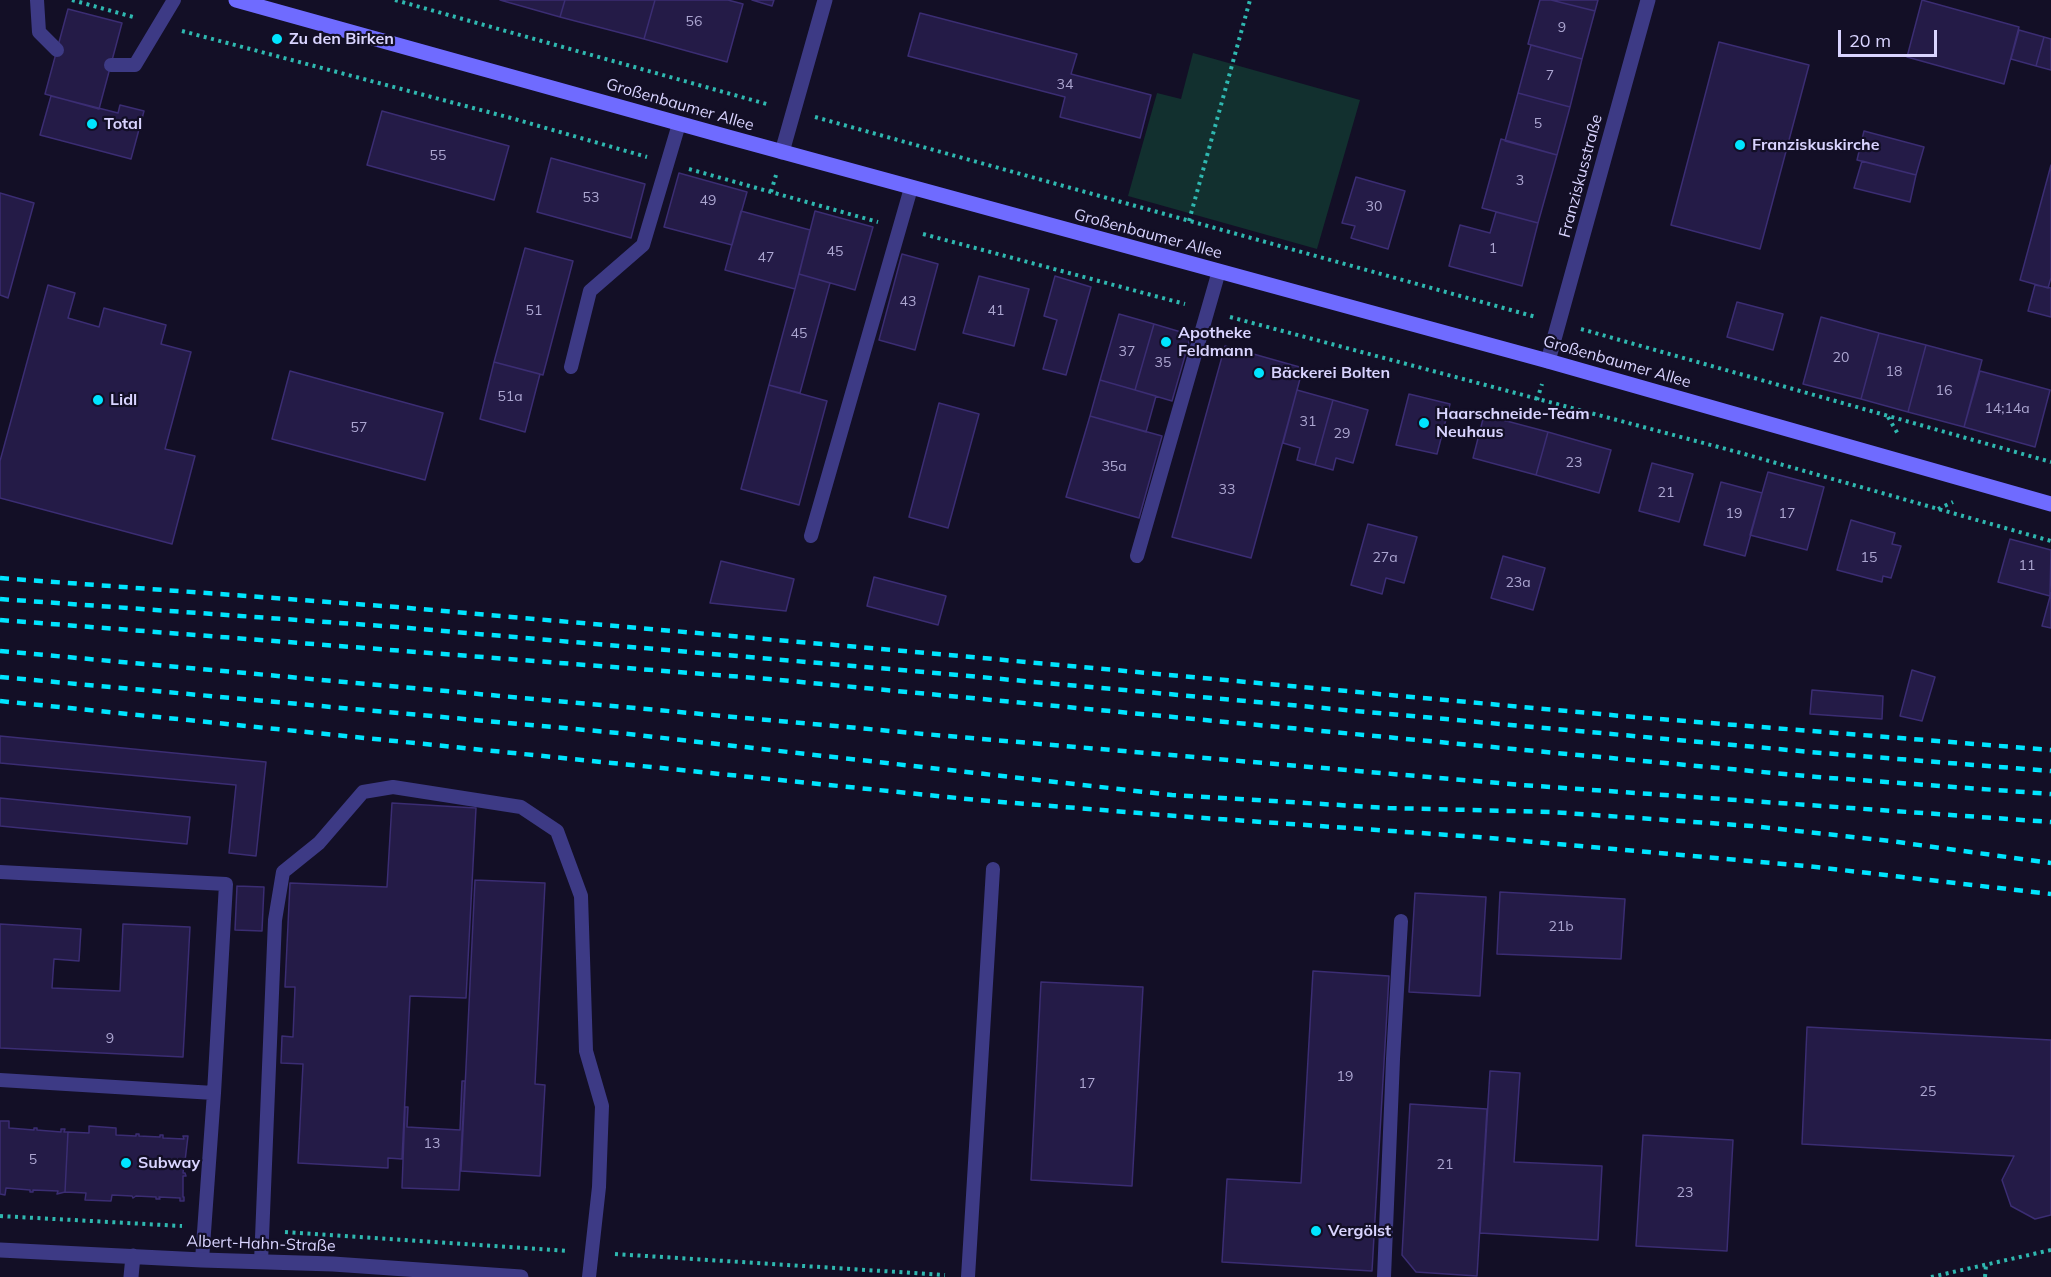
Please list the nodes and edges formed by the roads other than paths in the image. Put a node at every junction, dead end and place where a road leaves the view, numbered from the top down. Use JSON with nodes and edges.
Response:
{"nodes":[{"id":1,"x":37,"y":0,"type":"edge"},
{"id":2,"x":174,"y":0,"type":"edge"},
{"id":3,"x":236,"y":0,"type":"edge"},
{"id":4,"x":825,"y":0,"type":"edge"},
{"id":5,"x":1648,"y":0,"type":"edge"},
{"id":6,"x":57,"y":50,"type":"dead end"},
{"id":7,"x":111,"y":65,"type":"dead end"},
{"id":8,"x":679,"y":124,"type":"junction"},
{"id":9,"x":782,"y":152,"type":"junction"},
{"id":10,"x":910,"y":188,"type":"junction"},
{"id":11,"x":1219,"y":272,"type":"junction"},
{"id":12,"x":1548,"y":361,"type":"junction"},
{"id":13,"x":571,"y":367,"type":"dead end"},
{"id":14,"x":2051,"y":504,"type":"edge"},
{"id":15,"x":811,"y":536,"type":"dead end"},
{"id":16,"x":1137,"y":556,"type":"dead end"},
{"id":17,"x":993,"y":869,"type":"dead end"},
{"id":18,"x":0,"y":872,"type":"edge"},
{"id":19,"x":1401,"y":921,"type":"dead end"},
{"id":20,"x":0,"y":1080,"type":"edge"},
{"id":21,"x":214,"y":1093,"type":"junction"},
{"id":22,"x":0,"y":1250,"type":"edge"},
{"id":23,"x":133,"y":1256,"type":"junction"},
{"id":24,"x":202,"y":1260,"type":"junction"},
{"id":25,"x":261,"y":1262,"type":"junction"},
{"id":26,"x":131,"y":1277,"type":"edge"},
{"id":27,"x":521,"y":1277,"type":"edge"},
{"id":28,"x":589,"y":1277,"type":"edge"},
{"id":29,"x":968,"y":1277,"type":"edge"},
{"id":30,"x":1384,"y":1277,"type":"edge"}],
"edges":[{"from":1,"to":6,"type":"lane"},
{"from":2,"to":7,"type":"lane"},
{"from":3,"to":8,"type":"main road","name":"Großenbaumer Allee"},
{"from":4,"to":9,"type":"street"},
{"from":5,"to":12,"type":"street","name":"Franziskusstraße"},
{"from":8,"to":9,"type":"main road","name":"Großenbaumer Allee"},
{"from":8,"to":13,"type":"lane"},
{"from":9,"to":10,"type":"main road","name":"Großenbaumer Allee"},
{"from":10,"to":11,"type":"main road","name":"Großenbaumer Allee"},
{"from":10,"to":15,"type":"lane"},
{"from":11,"to":12,"type":"main road","name":"Großenbaumer Allee"},
{"from":11,"to":16,"type":"lane"},
{"from":12,"to":14,"type":"main road","name":"Großenbaumer Allee"},
{"from":17,"to":29,"type":"lane"},
{"from":18,"to":21,"type":"lane"},
{"from":19,"to":30,"type":"lane"},
{"from":20,"to":21,"type":"lane"},
{"from":21,"to":24,"type":"lane"},
{"from":22,"to":23,"type":"street","name":"Albert-Hahn-Straße"},
{"from":23,"to":24,"type":"street","name":"Albert-Hahn-Straße"},
{"from":23,"to":26,"type":"street"},
{"from":24,"to":25,"type":"street","name":"Albert-Hahn-Straße"},
{"from":25,"to":27,"type":"street","name":"Albert-Hahn-Straße"},
{"from":25,"to":28,"type":"lane"}]}
